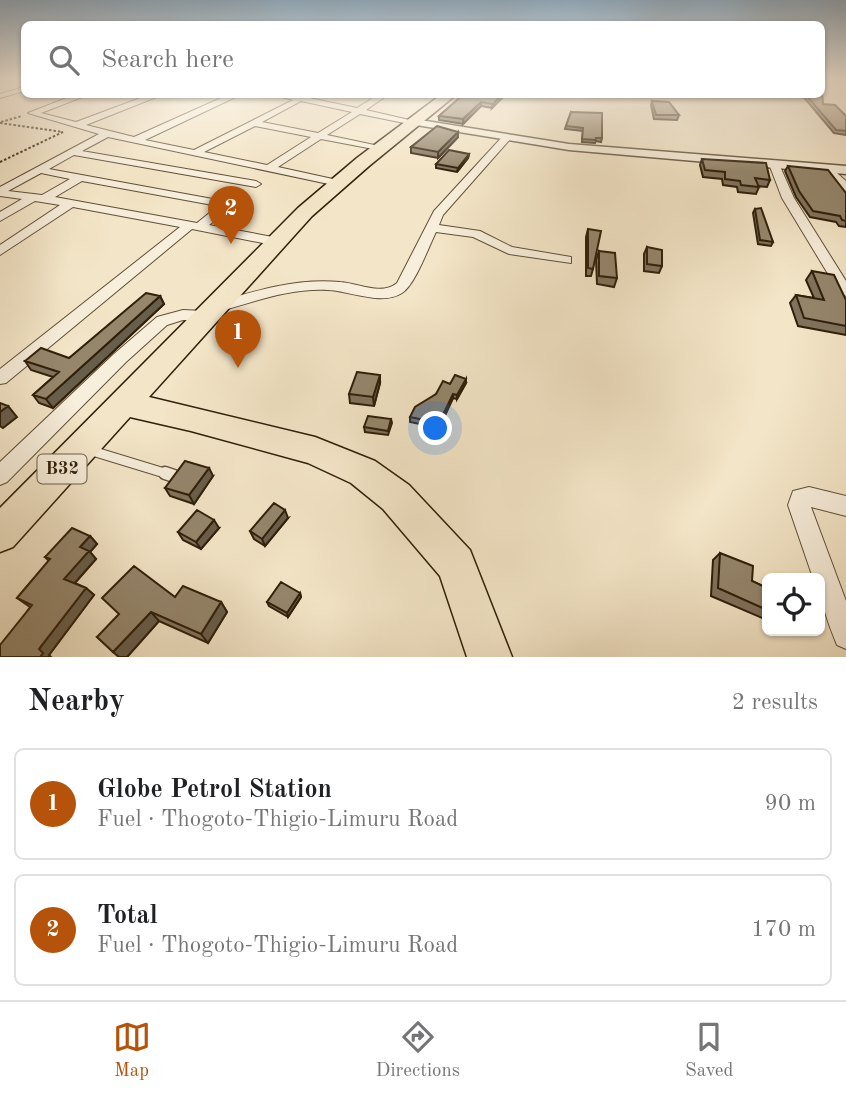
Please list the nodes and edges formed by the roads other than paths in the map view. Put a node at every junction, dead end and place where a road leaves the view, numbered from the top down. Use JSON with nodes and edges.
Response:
{"nodes":[{"id":1,"x":41,"y":110,"type":"edge"},
{"id":2,"x":118,"y":110,"type":"edge"},
{"id":3,"x":203,"y":110,"type":"edge"},
{"id":4,"x":279,"y":110,"type":"edge"},
{"id":5,"x":360,"y":110,"type":"joint"},
{"id":6,"x":430,"y":110,"type":"edge"},
{"id":7,"x":414,"y":122,"type":"junction"},
{"id":8,"x":254,"y":123,"type":"junction"},
{"id":9,"x":77,"y":125,"type":"junction"},
{"id":10,"x":108,"y":134,"type":"junction"},
{"id":11,"x":320,"y":136,"type":"junction"},
{"id":12,"x":506,"y":138,"type":"junction"},
{"id":13,"x":136,"y":140,"type":"junction"},
{"id":14,"x":381,"y":149,"type":"junction"},
{"id":15,"x":73,"y":152,"type":"junction"},
{"id":16,"x":195,"y":153,"type":"junction"},
{"id":17,"x":774,"y":164,"type":"junction"},
{"id":18,"x":268,"y":169,"type":"junction"},
{"id":19,"x":829,"y":169,"type":"junction"},
{"id":20,"x":40,"y":170,"type":"junction"},
{"id":21,"x":846,"y":170,"type":"edge"},
{"id":22,"x":82,"y":176,"type":"junction"},
{"id":23,"x":338,"y":183,"type":"junction"},
{"id":24,"x":256,"y":184,"type":"dead end"},
{"id":25,"x":846,"y":188,"type":"edge"},
{"id":26,"x":0,"y":192,"type":"edge"},
{"id":27,"x":38,"y":199,"type":"junction"},
{"id":28,"x":71,"y":203,"type":"junction"},
{"id":29,"x":0,"y":217,"type":"edge"},
{"id":30,"x":195,"y":226,"type":"junction"},
{"id":31,"x":430,"y":227,"type":"junction"},
{"id":32,"x":278,"y":242,"type":"junction"},
{"id":33,"x":0,"y":251,"type":"edge"},
{"id":34,"x":566,"y":260,"type":"dead end"},
{"id":35,"x":846,"y":292,"type":"edge"},
{"id":36,"x":208,"y":312,"type":"junction"},
{"id":37,"x":0,"y":378,"type":"edge"},
{"id":38,"x":124,"y":404,"type":"junction"},
{"id":39,"x":82,"y":448,"type":"junction"},
{"id":40,"x":0,"y":476,"type":"edge"},
{"id":41,"x":174,"y":476,"type":"edge"},
{"id":42,"x":846,"y":506,"type":"edge"},
{"id":43,"x":0,"y":534,"type":"edge"},
{"id":44,"x":846,"y":636,"type":"edge"},
{"id":45,"x":489,"y":657,"type":"edge"}],
"edges":[{"from":1,"to":9,"type":"street"},
{"from":2,"to":9,"type":"street"},
{"from":3,"to":13,"type":"street"},
{"from":4,"to":8,"type":"street"},
{"from":5,"to":7,"type":"street"},
{"from":5,"to":11,"type":"street"},
{"from":6,"to":7,"type":"highway","number":"B32"},
{"from":7,"to":12,"type":"street"},
{"from":7,"to":14,"type":"highway","number":"B32"},
{"from":8,"to":11,"type":"street"},
{"from":8,"to":16,"type":"street"},
{"from":9,"to":10,"type":"street"},
{"from":10,"to":13,"type":"street"},
{"from":10,"to":15,"type":"street"},
{"from":11,"to":14,"type":"street"},
{"from":11,"to":18,"type":"street"},
{"from":12,"to":17,"type":"street"},
{"from":12,"to":31,"type":"street"},
{"from":13,"to":16,"type":"street"},
{"from":14,"to":23,"type":"highway","number":"B32"},
{"from":15,"to":20,"type":"street"},
{"from":15,"to":24,"type":"street"},
{"from":16,"to":18,"type":"street"},
{"from":17,"to":19,"type":"street"},
{"from":17,"to":35,"type":"street"},
{"from":18,"to":23,"type":"street"},
{"from":19,"to":21,"type":"street"},
{"from":19,"to":25,"type":"street"},
{"from":20,"to":22,"type":"street"},
{"from":20,"to":26,"type":"street"},
{"from":22,"to":27,"type":"street"},
{"from":22,"to":30,"type":"street"},
{"from":23,"to":32,"type":"highway","number":"B32"},
{"from":26,"to":27,"type":"street"},
{"from":27,"to":28,"type":"street"},
{"from":27,"to":29,"type":"street"},
{"from":28,"to":30,"type":"street"},
{"from":28,"to":33,"type":"street"},
{"from":30,"to":32,"type":"street"},
{"from":30,"to":37,"type":"street"},
{"from":31,"to":34,"type":"street"},
{"from":31,"to":36,"type":"street"},
{"from":32,"to":36,"type":"highway","number":"B32"},
{"from":36,"to":38,"type":"highway","number":"B32"},
{"from":36,"to":40,"type":"street"},
{"from":38,"to":39,"type":"highway","number":"B32"},
{"from":38,"to":45,"type":"highway"},
{"from":39,"to":41,"type":"lane"},
{"from":39,"to":43,"type":"highway","number":"B32"},
{"from":42,"to":44,"type":"street"}]}
